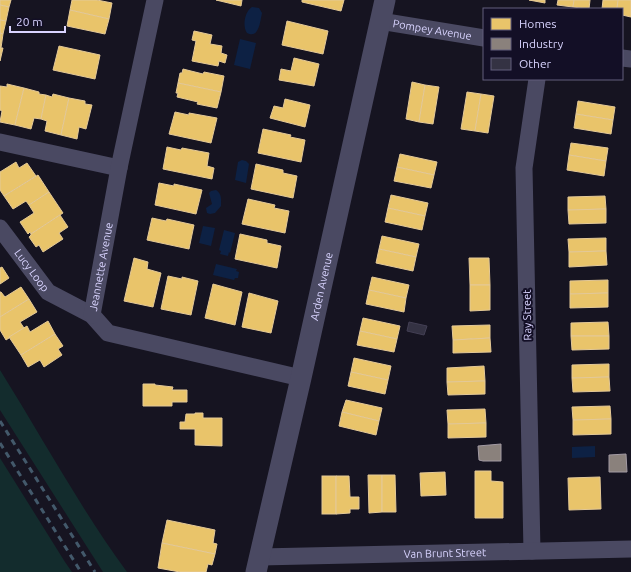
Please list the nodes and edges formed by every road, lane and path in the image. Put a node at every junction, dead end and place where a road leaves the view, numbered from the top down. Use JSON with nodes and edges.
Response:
{"nodes":[{"id":1,"x":155,"y":0,"type":"edge"},
{"id":2,"x":385,"y":0,"type":"edge"},
{"id":3,"x":380,"y":20,"type":"junction"},
{"id":4,"x":483,"y":38,"type":"edge"},
{"id":5,"x":538,"y":80,"type":"edge"},
{"id":6,"x":0,"y":142,"type":"edge"},
{"id":7,"x":119,"y":168,"type":"junction"},
{"id":8,"x":0,"y":228,"type":"edge"},
{"id":9,"x":92,"y":315,"type":"junction"},
{"id":10,"x":301,"y":378,"type":"junction"},
{"id":11,"x":631,"y":549,"type":"edge"},
{"id":12,"x":532,"y":551,"type":"junction"},
{"id":13,"x":258,"y":564,"type":"edge"}],
"edges":[{"from":1,"to":7,"type":"street","name":"Jeannette Avenue"},
{"from":2,"to":3,"type":"street","name":"Arden Avenue"},
{"from":3,"to":4,"type":"street","name":"Pompey Avenue"},
{"from":3,"to":10,"type":"street","name":"Arden Avenue"},
{"from":5,"to":12,"type":"street","name":"Ray Street"},
{"from":6,"to":7,"type":"street"},
{"from":7,"to":9,"type":"street","name":"Jeannette Avenue"},
{"from":8,"to":9,"type":"street","name":"Lucy Loop"},
{"from":9,"to":10,"type":"street","name":"Jeannette Avenue"},
{"from":10,"to":13,"type":"street","name":"Arden Avenue"},
{"from":11,"to":12,"type":"street","name":"Van Brunt Street"},
{"from":12,"to":13,"type":"street","name":"Van Brunt Street"}]}
